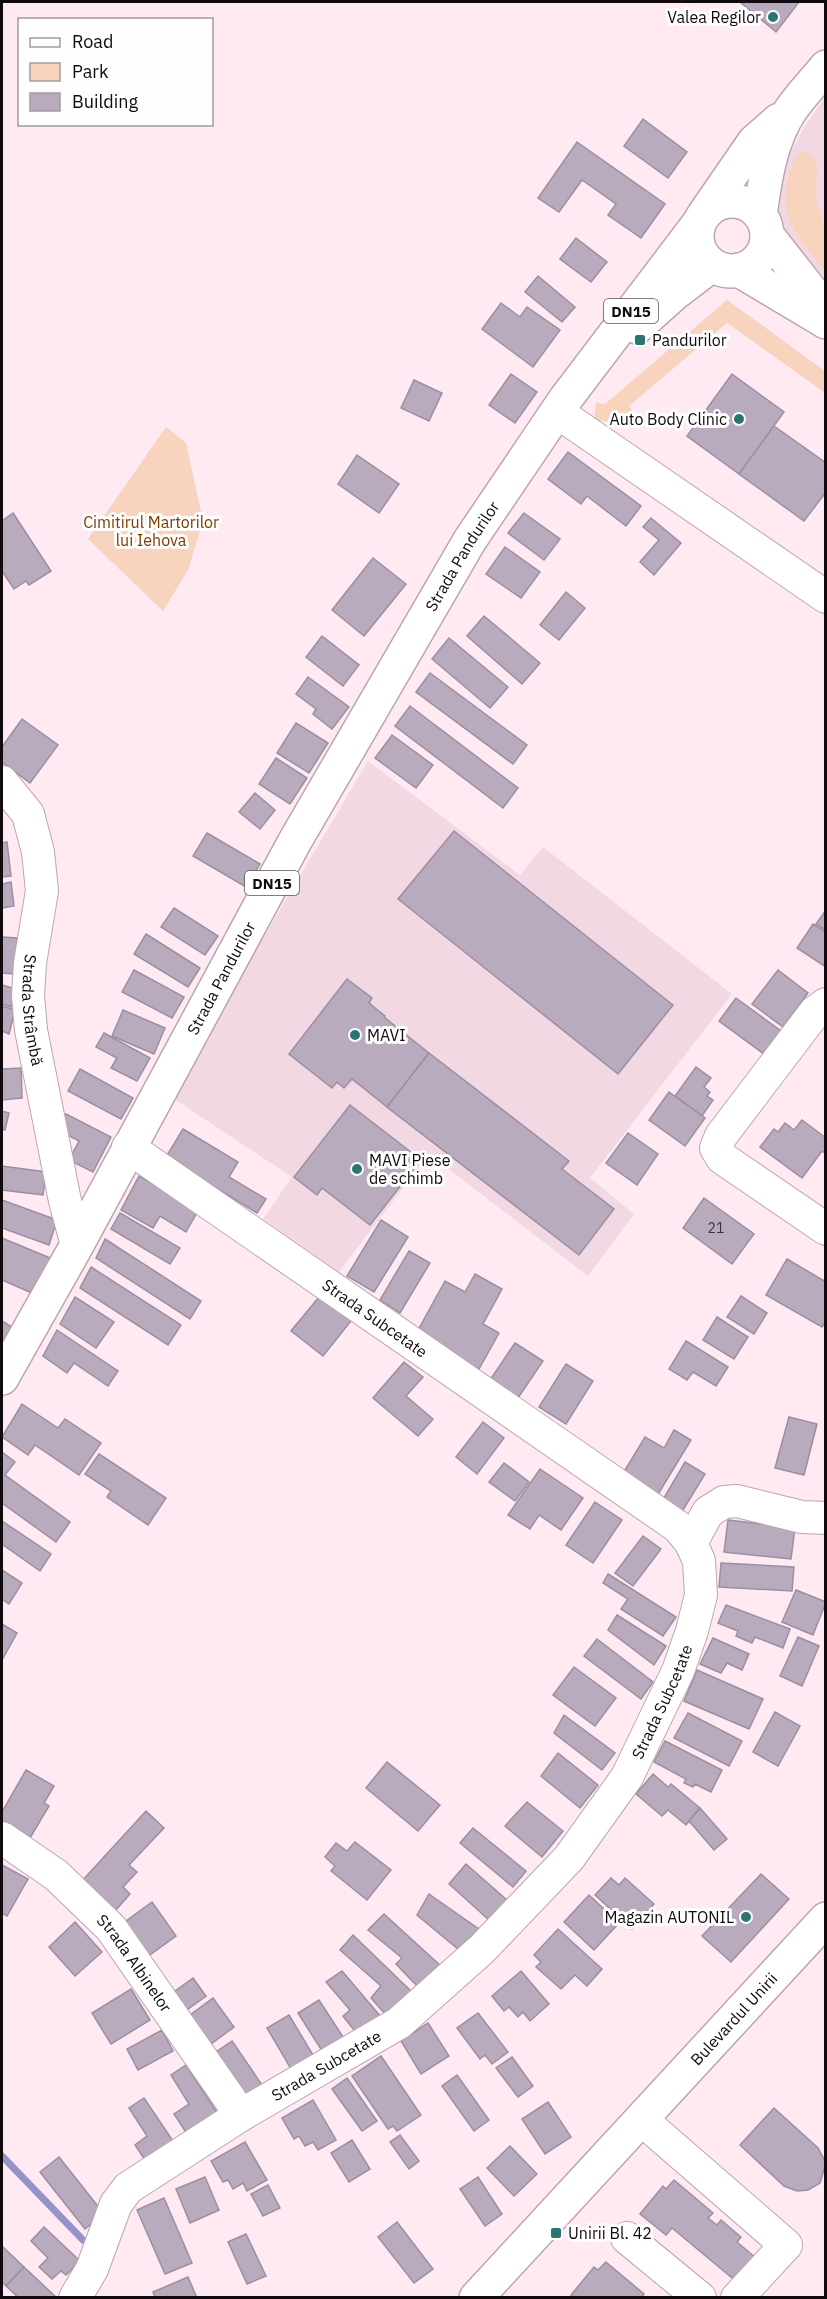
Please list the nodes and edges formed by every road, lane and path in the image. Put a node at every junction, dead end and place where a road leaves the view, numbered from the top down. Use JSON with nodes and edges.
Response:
{"nodes":[{"id":1,"x":825,"y":67,"type":"edge"},
{"id":2,"x":790,"y":112,"type":"junction"},
{"id":3,"x":702,"y":218,"type":"junction"},
{"id":4,"x":763,"y":225,"type":"junction"},
{"id":5,"x":726,"y":268,"type":"junction"},
{"id":6,"x":825,"y":310,"type":"edge"},
{"id":7,"x":825,"y":322,"type":"edge"},
{"id":8,"x":560,"y":406,"type":"junction"},
{"id":9,"x":825,"y":597,"type":"edge"},
{"id":10,"x":2,"y":782,"type":"edge"},
{"id":11,"x":825,"y":1004,"type":"edge"},
{"id":12,"x":128,"y":1147,"type":"junction"},
{"id":13,"x":825,"y":1229,"type":"edge"},
{"id":14,"x":76,"y":1245,"type":"junction"},
{"id":15,"x":2,"y":1378,"type":"edge"},
{"id":16,"x":825,"y":1518,"type":"edge"},
{"id":17,"x":691,"y":1543,"type":"junction"},
{"id":18,"x":2,"y":1838,"type":"edge"},
{"id":19,"x":825,"y":1919,"type":"edge"},
{"id":20,"x":241,"y":2115,"type":"junction"},
{"id":21,"x":642,"y":2120,"type":"junction"},
{"id":22,"x":627,"y":2238,"type":"dead end"},
{"id":23,"x":75,"y":2298,"type":"edge"},
{"id":24,"x":476,"y":2298,"type":"edge"},
{"id":25,"x":700,"y":2298,"type":"edge"},
{"id":26,"x":737,"y":2298,"type":"edge"}],
"edges":[{"from":1,"to":2,"type":"main road","name":"Strada Pandurilor","number":"DN15"},
{"from":2,"to":3,"type":"main road","name":"Strada Pandurilor","number":"DN15"},
{"from":2,"to":4,"type":"main road","name":"Strada Pandurilor","number":"DN15"},
{"from":3,"to":4,"type":"main road","number":"DN15"},
{"from":3,"to":5,"type":"main road"},
{"from":3,"to":8,"type":"main road","name":"Strada Pandurilor","number":"DN15"},
{"from":4,"to":5,"type":"main road","number":"DN15"},
{"from":4,"to":6,"type":"main road"},
{"from":5,"to":7,"type":"main road"},
{"from":5,"to":8,"type":"main road","name":"Strada Pandurilor","number":"DN15"},
{"from":8,"to":9,"type":"street"},
{"from":8,"to":12,"type":"main road","name":"Strada Pandurilor","number":"DN15"},
{"from":10,"to":14,"type":"street","name":"Strada Strâmbă"},
{"from":11,"to":13,"type":"street"},
{"from":12,"to":14,"type":"main road","name":"Strada Pandurilor","number":"DN15"},
{"from":12,"to":17,"type":"street","name":"Strada Subcetate"},
{"from":14,"to":15,"type":"main road","name":"Strada Pandurilor","number":"DN15"},
{"from":16,"to":17,"type":"street"},
{"from":17,"to":20,"type":"street","name":"Strada Subcetate"},
{"from":18,"to":20,"type":"street","name":"Strada Albinelor"},
{"from":19,"to":21,"type":"main road","name":"Bulevardul Unirii"},
{"from":20,"to":23,"type":"street","name":"Strada Subcetate"},
{"from":21,"to":24,"type":"main road","name":"Bulevardul Unirii"},
{"from":21,"to":26,"type":"street"},
{"from":22,"to":25,"type":"street"}]}
